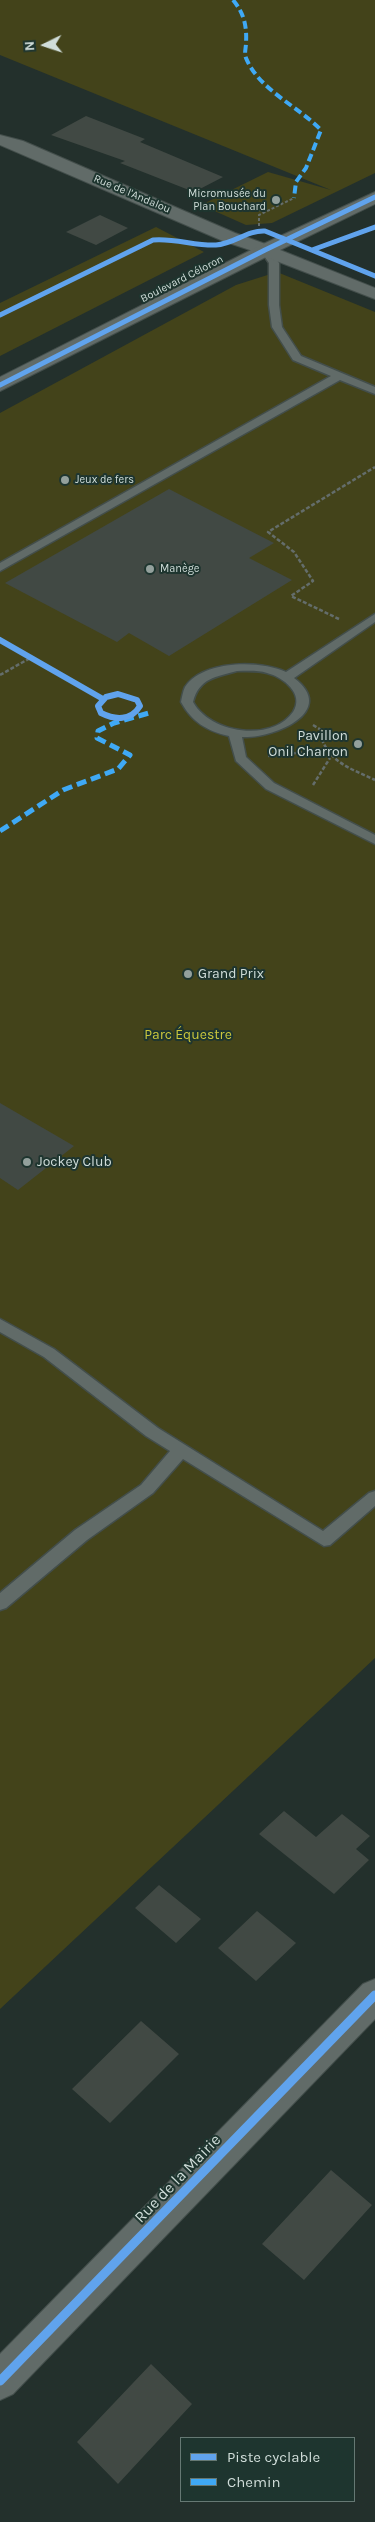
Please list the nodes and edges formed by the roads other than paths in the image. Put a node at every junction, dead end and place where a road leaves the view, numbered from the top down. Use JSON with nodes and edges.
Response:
{"nodes":[{"id":1,"x":0,"y":140,"type":"edge"},
{"id":2,"x":375,"y":197,"type":"edge"},
{"id":3,"x":265,"y":250,"type":"junction"},
{"id":4,"x":375,"y":294,"type":"edge"},
{"id":5,"x":339,"y":376,"type":"junction"},
{"id":6,"x":0,"y":385,"type":"edge"},
{"id":7,"x":375,"y":391,"type":"edge"},
{"id":8,"x":0,"y":568,"type":"edge"},
{"id":9,"x":375,"y":617,"type":"edge"},
{"id":10,"x":287,"y":678,"type":"junction"},
{"id":11,"x":235,"y":734,"type":"junction"},
{"id":12,"x":375,"y":840,"type":"edge"},
{"id":13,"x":0,"y":1325,"type":"edge"},
{"id":14,"x":181,"y":1450,"type":"junction"},
{"id":15,"x":375,"y":1498,"type":"edge"},
{"id":16,"x":0,"y":1603,"type":"edge"},
{"id":17,"x":375,"y":1995,"type":"edge"},
{"id":18,"x":0,"y":2381,"type":"edge"}],
"edges":[{"from":1,"to":3,"type":"street","name":"Rue de l'Andalou"},
{"from":2,"to":3,"type":"street","name":"Boulevard Céloron"},
{"from":3,"to":4,"type":"street","name":"Rue de l'Andalou"},
{"from":3,"to":5,"type":"lane"},
{"from":3,"to":6,"type":"street","name":"Boulevard Céloron"},
{"from":5,"to":7,"type":"lane"},
{"from":5,"to":8,"type":"lane"},
{"from":9,"to":10,"type":"lane"},
{"from":10,"to":11,"type":"lane"},
{"from":10,"to":11,"type":"lane"},
{"from":11,"to":12,"type":"lane"},
{"from":13,"to":14,"type":"lane"},
{"from":14,"to":15,"type":"lane"},
{"from":14,"to":16,"type":"lane"},
{"from":17,"to":18,"type":"street","name":"Rue de la Mairie"}]}
